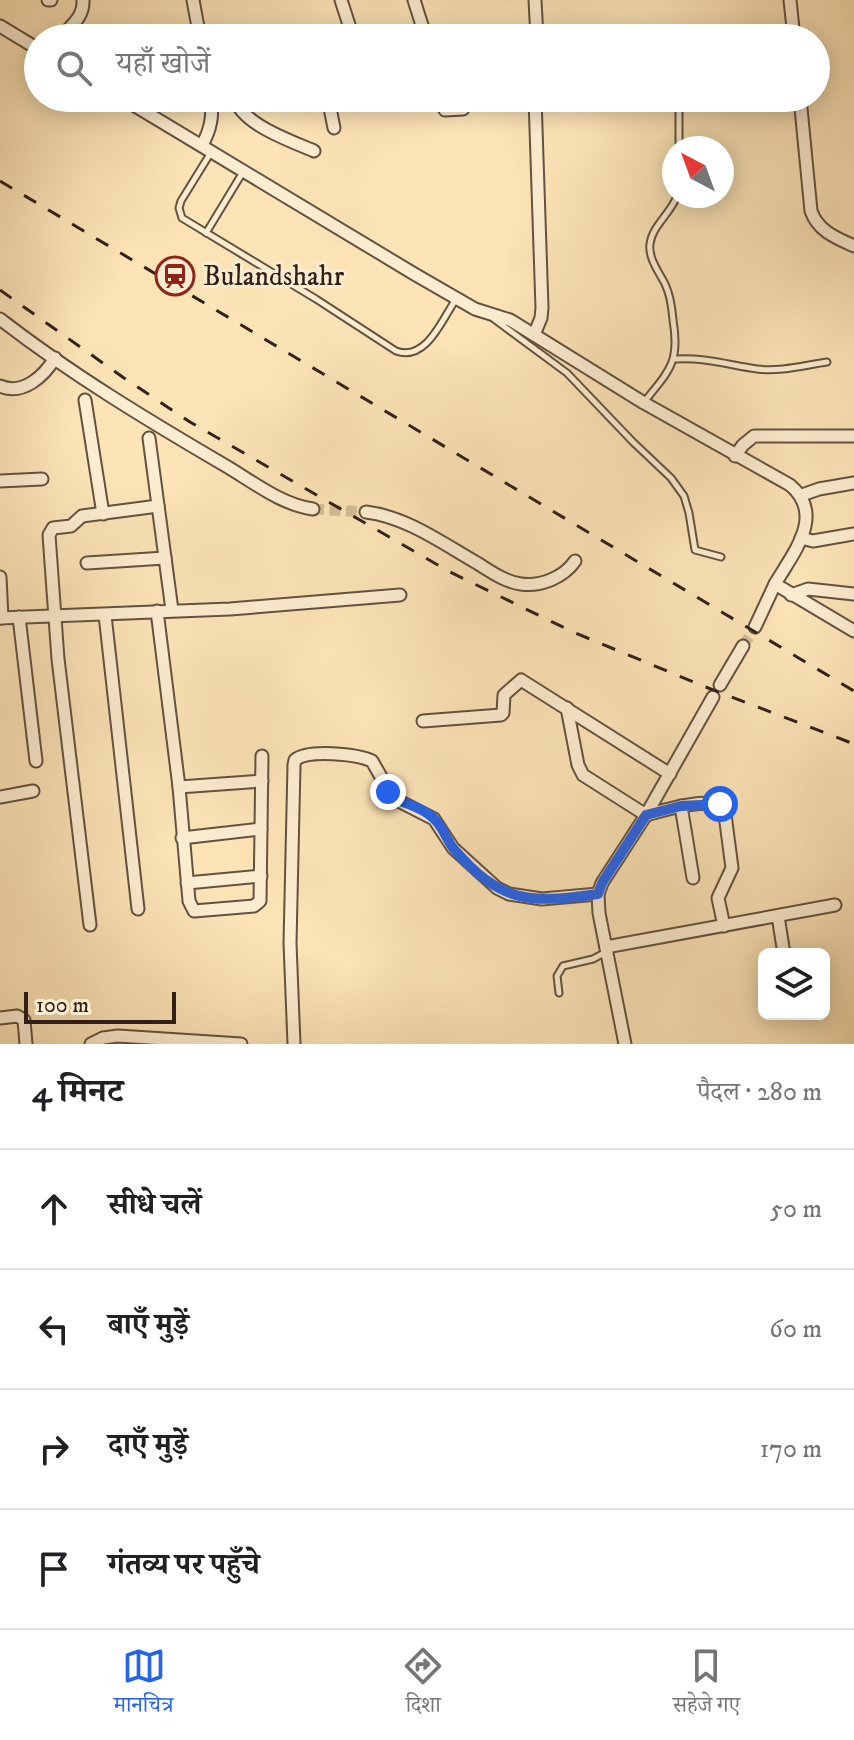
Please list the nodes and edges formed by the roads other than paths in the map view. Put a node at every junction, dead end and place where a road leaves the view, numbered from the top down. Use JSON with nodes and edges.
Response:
{"nodes":[{"id":1,"x":83,"y":0,"type":"edge"},
{"id":2,"x":341,"y":0,"type":"edge"},
{"id":3,"x":414,"y":0,"type":"edge"},
{"id":4,"x":535,"y":0,"type":"edge"},
{"id":5,"x":790,"y":0,"type":"edge"},
{"id":6,"x":197,"y":1,"type":"edge"},
{"id":7,"x":73,"y":24,"type":"edge"},
{"id":8,"x":199,"y":24,"type":"edge"},
{"id":9,"x":349,"y":24,"type":"edge"},
{"id":10,"x":422,"y":24,"type":"edge"},
{"id":11,"x":536,"y":24,"type":"edge"},
{"id":12,"x":793,"y":24,"type":"edge"},
{"id":13,"x":0,"y":26,"type":"edge"},
{"id":14,"x":24,"y":41,"type":"edge"},
{"id":15,"x":146,"y":112,"type":"edge"},
{"id":16,"x":212,"y":112,"type":"edge"},
{"id":17,"x":243,"y":112,"type":"edge"},
{"id":18,"x":331,"y":112,"type":"edge"},
{"id":19,"x":535,"y":112,"type":"edge"},
{"id":20,"x":679,"y":112,"type":"edge"},
{"id":21,"x":802,"y":112,"type":"edge"},
{"id":22,"x":334,"y":128,"type":"dead end"},
{"id":23,"x":679,"y":136,"type":"edge"},
{"id":24,"x":207,"y":148,"type":"junction"},
{"id":25,"x":314,"y":151,"type":"dead end"},
{"id":26,"x":244,"y":171,"type":"junction"},
{"id":27,"x":670,"y":208,"type":"edge"},
{"id":28,"x":206,"y":233,"type":"junction"},
{"id":29,"x":854,"y":246,"type":"edge"},
{"id":30,"x":456,"y":298,"type":"junction"},
{"id":31,"x":483,"y":312,"type":"junction"},
{"id":32,"x":0,"y":319,"type":"edge"},
{"id":33,"x":534,"y":335,"type":"junction"},
{"id":34,"x":55,"y":358,"type":"junction"},
{"id":35,"x":675,"y":359,"type":"junction"},
{"id":36,"x":827,"y":362,"type":"dead end"},
{"id":37,"x":0,"y":386,"type":"edge"},
{"id":38,"x":85,"y":400,"type":"dead end"},
{"id":39,"x":644,"y":403,"type":"junction"},
{"id":40,"x":854,"y":436,"type":"edge"},
{"id":41,"x":149,"y":438,"type":"dead end"},
{"id":42,"x":735,"y":456,"type":"junction"},
{"id":43,"x":42,"y":479,"type":"dead end"},
{"id":44,"x":0,"y":481,"type":"edge"},
{"id":45,"x":854,"y":483,"type":"edge"},
{"id":46,"x":802,"y":495,"type":"junction"},
{"id":47,"x":158,"y":506,"type":"junction"},
{"id":48,"x":313,"y":509,"type":"tunnel mouth"},
{"id":49,"x":366,"y":512,"type":"tunnel mouth"},
{"id":50,"x":103,"y":514,"type":"junction"},
{"id":51,"x":854,"y":534,"type":"edge"},
{"id":52,"x":801,"y":538,"type":"junction"},
{"id":53,"x":721,"y":557,"type":"dead end"},
{"id":54,"x":165,"y":558,"type":"junction"},
{"id":55,"x":575,"y":561,"type":"dead end"},
{"id":56,"x":87,"y":563,"type":"dead end"},
{"id":57,"x":0,"y":577,"type":"edge"},
{"id":58,"x":782,"y":589,"type":"junction"},
{"id":59,"x":854,"y":594,"type":"edge"},
{"id":60,"x":400,"y":595,"type":"dead end"},
{"id":61,"x":172,"y":610,"type":"junction"},
{"id":62,"x":157,"y":611,"type":"junction"},
{"id":63,"x":105,"y":615,"type":"junction"},
{"id":64,"x":56,"y":616,"type":"junction"},
{"id":65,"x":19,"y":617,"type":"junction"},
{"id":66,"x":1,"y":618,"type":"edge"},
{"id":67,"x":755,"y":627,"type":"tunnel mouth"},
{"id":68,"x":854,"y":631,"type":"edge"},
{"id":69,"x":743,"y":646,"type":"tunnel mouth"},
{"id":70,"x":720,"y":685,"type":"dead end"},
{"id":71,"x":713,"y":697,"type":"dead end"},
{"id":72,"x":567,"y":708,"type":"junction"},
{"id":73,"x":423,"y":721,"type":"dead end"},
{"id":74,"x":262,"y":756,"type":"dead end"},
{"id":75,"x":36,"y":761,"type":"dead end"},
{"id":76,"x":670,"y":774,"type":"junction"},
{"id":77,"x":262,"y":781,"type":"junction"},
{"id":78,"x":179,"y":787,"type":"junction"},
{"id":79,"x":33,"y":791,"type":"dead end"},
{"id":80,"x":0,"y":797,"type":"edge"},
{"id":81,"x":681,"y":806,"type":"junction"},
{"id":82,"x":646,"y":815,"type":"junction"},
{"id":83,"x":261,"y":829,"type":"junction"},
{"id":84,"x":182,"y":838,"type":"junction"},
{"id":85,"x":261,"y":876,"type":"junction"},
{"id":86,"x":693,"y":878,"type":"dead end"},
{"id":87,"x":187,"y":883,"type":"junction"},
{"id":88,"x":598,"y":894,"type":"junction"},
{"id":89,"x":835,"y":905,"type":"dead end"},
{"id":90,"x":138,"y":909,"type":"dead end"},
{"id":91,"x":778,"y":916,"type":"junction"},
{"id":92,"x":90,"y":925,"type":"dead end"},
{"id":93,"x":724,"y":926,"type":"junction"},
{"id":94,"x":783,"y":948,"type":"edge"},
{"id":95,"x":606,"y":949,"type":"junction"},
{"id":96,"x":559,"y":993,"type":"dead end"},
{"id":97,"x":0,"y":1018,"type":"edge"},
{"id":98,"x":26,"y":1044,"type":"edge"},
{"id":99,"x":91,"y":1044,"type":"edge"},
{"id":100,"x":241,"y":1044,"type":"edge"},
{"id":101,"x":282,"y":1044,"type":"edge"},
{"id":102,"x":294,"y":1044,"type":"edge"},
{"id":103,"x":625,"y":1044,"type":"edge"}],
"edges":[{"from":1,"to":7,"type":"street"},
{"from":2,"to":9,"type":"street"},
{"from":3,"to":10,"type":"street"},
{"from":4,"to":11,"type":"street"},
{"from":5,"to":12,"type":"street"},
{"from":6,"to":8,"type":"street"},
{"from":13,"to":14,"type":"street"},
{"from":15,"to":24,"type":"street"},
{"from":16,"to":24,"type":"street"},
{"from":17,"to":25,"type":"street"},
{"from":18,"to":22,"type":"street"},
{"from":19,"to":33,"type":"street"},
{"from":20,"to":23,"type":"lane"},
{"from":21,"to":29,"type":"street"},
{"from":24,"to":26,"type":"street"},
{"from":24,"to":28,"type":"lane"},
{"from":26,"to":28,"type":"lane"},
{"from":26,"to":30,"type":"street"},
{"from":27,"to":35,"type":"lane"},
{"from":28,"to":30,"type":"lane"},
{"from":30,"to":31,"type":"street"},
{"from":31,"to":33,"type":"street"},
{"from":31,"to":53,"type":"lane"},
{"from":32,"to":34,"type":"street"},
{"from":33,"to":39,"type":"street"},
{"from":34,"to":37,"type":"street"},
{"from":34,"to":48,"type":"street"},
{"from":35,"to":36,"type":"lane"},
{"from":35,"to":39,"type":"lane"},
{"from":38,"to":50,"type":"street"},
{"from":39,"to":42,"type":"street"},
{"from":40,"to":42,"type":"street"},
{"from":41,"to":47,"type":"street"},
{"from":42,"to":46,"type":"street"},
{"from":43,"to":44,"type":"street"},
{"from":45,"to":46,"type":"street"},
{"from":46,"to":52,"type":"street"},
{"from":47,"to":50,"type":"street"},
{"from":47,"to":54,"type":"street"},
{"from":49,"to":55,"type":"street"},
{"from":50,"to":64,"type":"street"},
{"from":51,"to":52,"type":"street"},
{"from":52,"to":58,"type":"street"},
{"from":54,"to":56,"type":"street"},
{"from":54,"to":61,"type":"street"},
{"from":57,"to":66,"type":"street"},
{"from":58,"to":59,"type":"street"},
{"from":58,"to":67,"type":"street"},
{"from":58,"to":68,"type":"street"},
{"from":60,"to":61,"type":"street"},
{"from":61,"to":62,"type":"street"},
{"from":62,"to":63,"type":"street"},
{"from":62,"to":78,"type":"street"},
{"from":63,"to":64,"type":"street"},
{"from":63,"to":90,"type":"street"},
{"from":64,"to":65,"type":"street"},
{"from":64,"to":92,"type":"street"},
{"from":65,"to":66,"type":"street"},
{"from":65,"to":75,"type":"street"},
{"from":69,"to":70,"type":"street"},
{"from":71,"to":76,"type":"street"},
{"from":72,"to":73,"type":"street"},
{"from":72,"to":76,"type":"street"},
{"from":72,"to":82,"type":"street"},
{"from":74,"to":77,"type":"street"},
{"from":76,"to":82,"type":"street"},
{"from":77,"to":78,"type":"street"},
{"from":77,"to":83,"type":"street"},
{"from":78,"to":84,"type":"street"},
{"from":79,"to":80,"type":"street"},
{"from":81,"to":82,"type":"street"},
{"from":81,"to":86,"type":"street"},
{"from":81,"to":93,"type":"street"},
{"from":82,"to":88,"type":"street"},
{"from":83,"to":84,"type":"street"},
{"from":83,"to":85,"type":"street"},
{"from":84,"to":87,"type":"street"},
{"from":85,"to":87,"type":"street"},
{"from":85,"to":87,"type":"street"},
{"from":88,"to":95,"type":"street"},
{"from":88,"to":102,"type":"street"},
{"from":89,"to":91,"type":"street"},
{"from":91,"to":93,"type":"street"},
{"from":91,"to":94,"type":"street"},
{"from":93,"to":95,"type":"street"},
{"from":95,"to":96,"type":"lane"},
{"from":95,"to":103,"type":"street"},
{"from":97,"to":98,"type":"street"},
{"from":99,"to":100,"type":"street"},
{"from":101,"to":102,"type":"street"}]}
